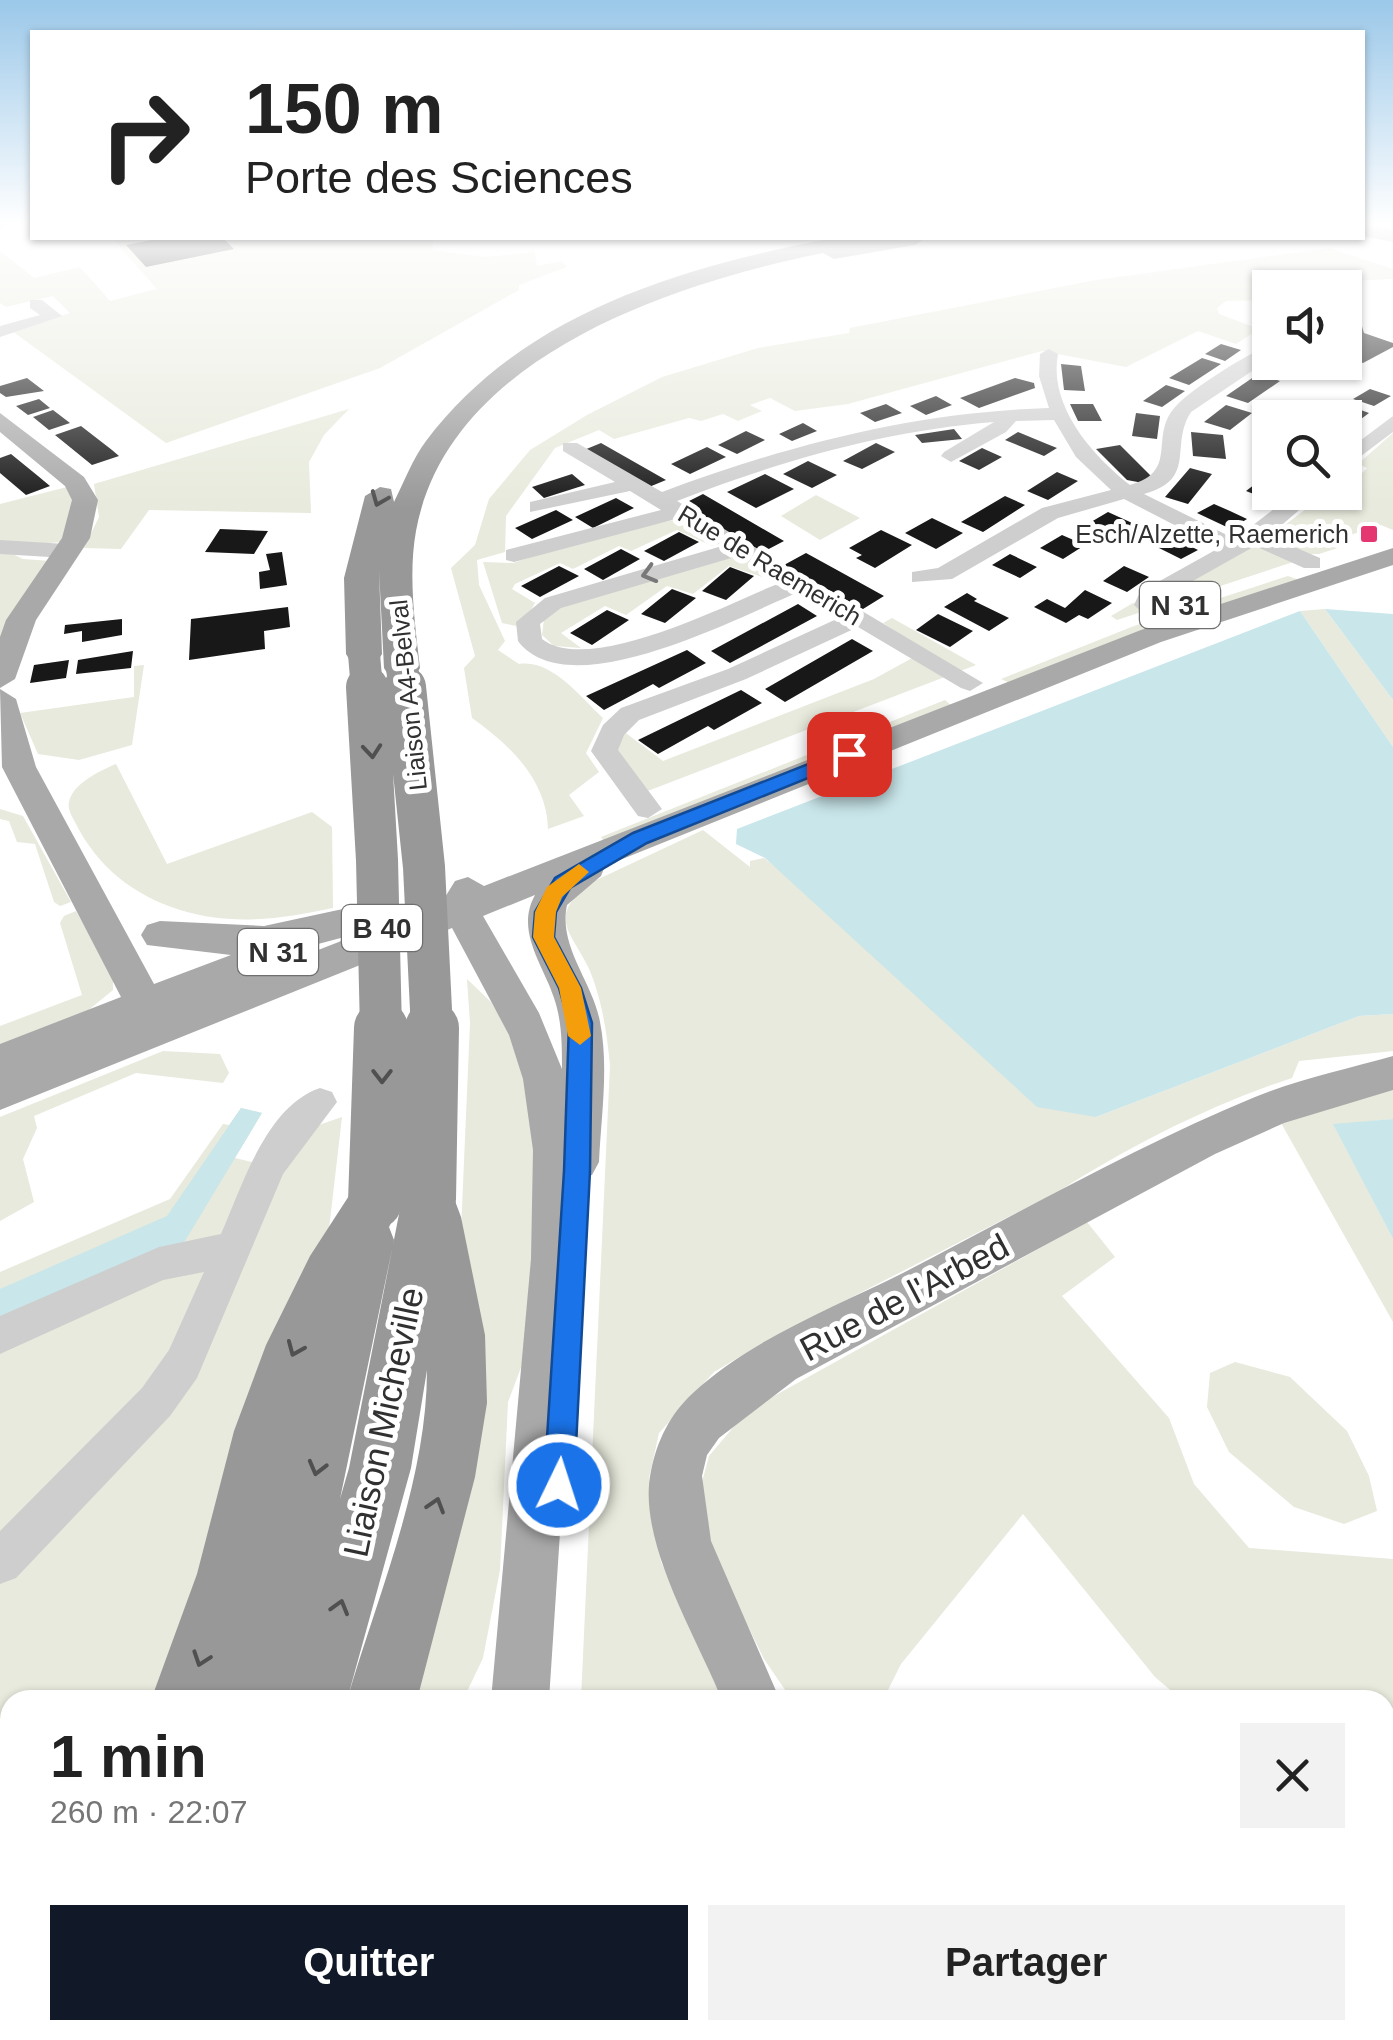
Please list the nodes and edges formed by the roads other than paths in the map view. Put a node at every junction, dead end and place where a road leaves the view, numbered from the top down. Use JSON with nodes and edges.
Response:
{"nodes":[{"id":1,"x":50,"y":317,"type":"edge"},
{"id":2,"x":563,"y":317,"type":"edge"},
{"id":3,"x":582,"y":317,"type":"edge"},
{"id":4,"x":592,"y":317,"type":"edge"},
{"id":5,"x":601,"y":317,"type":"edge"},
{"id":6,"x":0,"y":332,"type":"edge"},
{"id":7,"x":547,"y":335,"type":"junction"},
{"id":8,"x":1050,"y":354,"type":"dead end"},
{"id":9,"x":1252,"y":362,"type":"edge"},
{"id":10,"x":1012,"y":414,"type":"junction"},
{"id":11,"x":1059,"y":414,"type":"junction"},
{"id":12,"x":0,"y":420,"type":"edge"},
{"id":13,"x":1393,"y":422,"type":"edge"},
{"id":14,"x":570,"y":447,"type":"dead end"},
{"id":15,"x":1362,"y":448,"type":"edge"},
{"id":16,"x":950,"y":456,"type":"dead end"},
{"id":17,"x":633,"y":484,"type":"junction"},
{"id":18,"x":1127,"y":494,"type":"junction"},
{"id":19,"x":671,"y":506,"type":"junction"},
{"id":20,"x":538,"y":507,"type":"dead end"},
{"id":21,"x":1287,"y":510,"type":"edge"},
{"id":22,"x":1393,"y":537,"type":"edge"},
{"id":23,"x":1245,"y":542,"type":"junction"},
{"id":24,"x":0,"y":547,"type":"edge"},
{"id":25,"x":742,"y":547,"type":"junction"},
{"id":26,"x":66,"y":552,"type":"junction"},
{"id":27,"x":514,"y":555,"type":"dead end"},
{"id":28,"x":1393,"y":556,"type":"edge"},
{"id":29,"x":1312,"y":563,"type":"junction"},
{"id":30,"x":920,"y":578,"type":"dead end"},
{"id":31,"x":802,"y":582,"type":"junction"},
{"id":32,"x":1156,"y":613,"type":"junction"},
{"id":33,"x":858,"y":618,"type":"junction"},
{"id":34,"x":0,"y":678,"type":"edge"},
{"id":35,"x":979,"y":691,"type":"junction"},
{"id":36,"x":0,"y":699,"type":"edge"},
{"id":37,"x":633,"y":823,"type":"junction"},
{"id":38,"x":78,"y":874,"type":"junction"},
{"id":39,"x":480,"y":890,"type":"junction"},
{"id":40,"x":366,"y":918,"type":"junction"},
{"id":41,"x":160,"y":935,"type":"junction"},
{"id":42,"x":190,"y":987,"type":"junction"},
{"id":43,"x":152,"y":1024,"type":"junction"},
{"id":44,"x":522,"y":1024,"type":"junction"},
{"id":45,"x":0,"y":1060,"type":"edge"},
{"id":46,"x":579,"y":1069,"type":"junction"},
{"id":47,"x":1393,"y":1073,"type":"edge"},
{"id":48,"x":0,"y":1080,"type":"edge"},
{"id":49,"x":0,"y":1093,"type":"edge"},
{"id":50,"x":320,"y":1102,"type":"dead end"},
{"id":51,"x":0,"y":1106,"type":"edge"},
{"id":52,"x":402,"y":1201,"type":"junction"},
{"id":53,"x":230,"y":1249,"type":"junction"},
{"id":54,"x":0,"y":1336,"type":"edge"},
{"id":55,"x":0,"y":1562,"type":"edge"},
{"id":56,"x":189,"y":1690,"type":"edge"},
{"id":57,"x":251,"y":1690,"type":"edge"},
{"id":58,"x":315,"y":1690,"type":"edge"},
{"id":59,"x":385,"y":1690,"type":"edge"},
{"id":60,"x":521,"y":1690,"type":"edge"},
{"id":61,"x":548,"y":1690,"type":"edge"},
{"id":62,"x":747,"y":1690,"type":"edge"}],
"edges":[{"from":1,"to":6,"type":"street"},
{"from":2,"to":7,"type":"highway","number":"B 40"},
{"from":3,"to":7,"type":"highway","name":"Liaison A4-Belval","number":"B 40"},
{"from":4,"to":7,"type":"highway","name":"Liaison A4-Belval","number":"B 40"},
{"from":5,"to":7,"type":"highway","number":"B 40"},
{"from":7,"to":52,"type":"highway","name":"Liaison A4-Belval","number":"B 40","bridge":true},
{"from":8,"to":11,"type":"street"},
{"from":9,"to":18,"type":"street"},
{"from":10,"to":11,"type":"street"},
{"from":10,"to":16,"type":"street"},
{"from":10,"to":19,"type":"street"},
{"from":11,"to":18,"type":"street"},
{"from":12,"to":26,"type":"main road"},
{"from":13,"to":15,"type":"street"},
{"from":14,"to":17,"type":"street","name":"Rue de Raemerich"},
{"from":17,"to":19,"type":"street","name":"Rue de Raemerich"},
{"from":17,"to":20,"type":"street"},
{"from":18,"to":23,"type":"street"},
{"from":18,"to":30,"type":"street"},
{"from":19,"to":25,"type":"street","name":"Rue de Raemerich"},
{"from":19,"to":27,"type":"street"},
{"from":21,"to":23,"type":"street"},
{"from":22,"to":29,"type":"main road","number":"N 31"},
{"from":23,"to":29,"type":"street"},
{"from":23,"to":32,"type":"street"},
{"from":24,"to":26,"type":"street"},
{"from":25,"to":31,"type":"street","name":"Rue de Raemerich"},
{"from":25,"to":31,"type":"street","one_way":true},
{"from":26,"to":34,"type":"main road"},
{"from":28,"to":35,"type":"main road","number":"N 31"},
{"from":29,"to":32,"type":"main road","number":"N 31"},
{"from":31,"to":33,"type":"street","name":"Rue de Raemerich"},
{"from":32,"to":35,"type":"main road","number":"N 31"},
{"from":33,"to":35,"type":"street","name":"Rue de Raemerich"},
{"from":33,"to":37,"type":"street"},
{"from":35,"to":37,"type":"main road","number":"N 31"},
{"from":36,"to":38,"type":"main road"},
{"from":37,"to":39,"type":"main road","number":"N 31"},
{"from":37,"to":46,"type":"main road"},
{"from":38,"to":41,"type":"main road"},
{"from":38,"to":43,"type":"main road"},
{"from":39,"to":40,"type":"main road","number":"N 31"},
{"from":39,"to":43,"type":"main road","number":"N 31"},
{"from":39,"to":44,"type":"main road"},
{"from":39,"to":46,"type":"main road"},
{"from":40,"to":41,"type":"main road"},
{"from":40,"to":42,"type":"main road","number":"N 31"},
{"from":41,"to":42,"type":"main road"},
{"from":42,"to":43,"type":"main road","number":"N 31"},
{"from":43,"to":44,"type":"main road","number":"N 31"},
{"from":43,"to":45,"type":"main road","number":"N 31"},
{"from":43,"to":48,"type":"main road","number":"N 31"},
{"from":43,"to":49,"type":"main road","number":"N 31"},
{"from":43,"to":51,"type":"main road","number":"N 31"},
{"from":44,"to":60,"type":"main road"},
{"from":46,"to":61,"type":"main road"},
{"from":47,"to":62,"type":"main road","name":"Rue de l'Arbed"},
{"from":50,"to":53,"type":"street"},
{"from":52,"to":56,"type":"highway","one_way":true},
{"from":52,"to":57,"type":"highway","name":"Liaison Micheville","number":"B 40","one_way":true},
{"from":58,"to":52,"type":"highway","name":"Liaison Micheville","number":"B 40","one_way":true},
{"from":59,"to":52,"type":"highway","number":"B 40","one_way":true},
{"from":53,"to":54,"type":"street"},
{"from":53,"to":55,"type":"street"}]}
